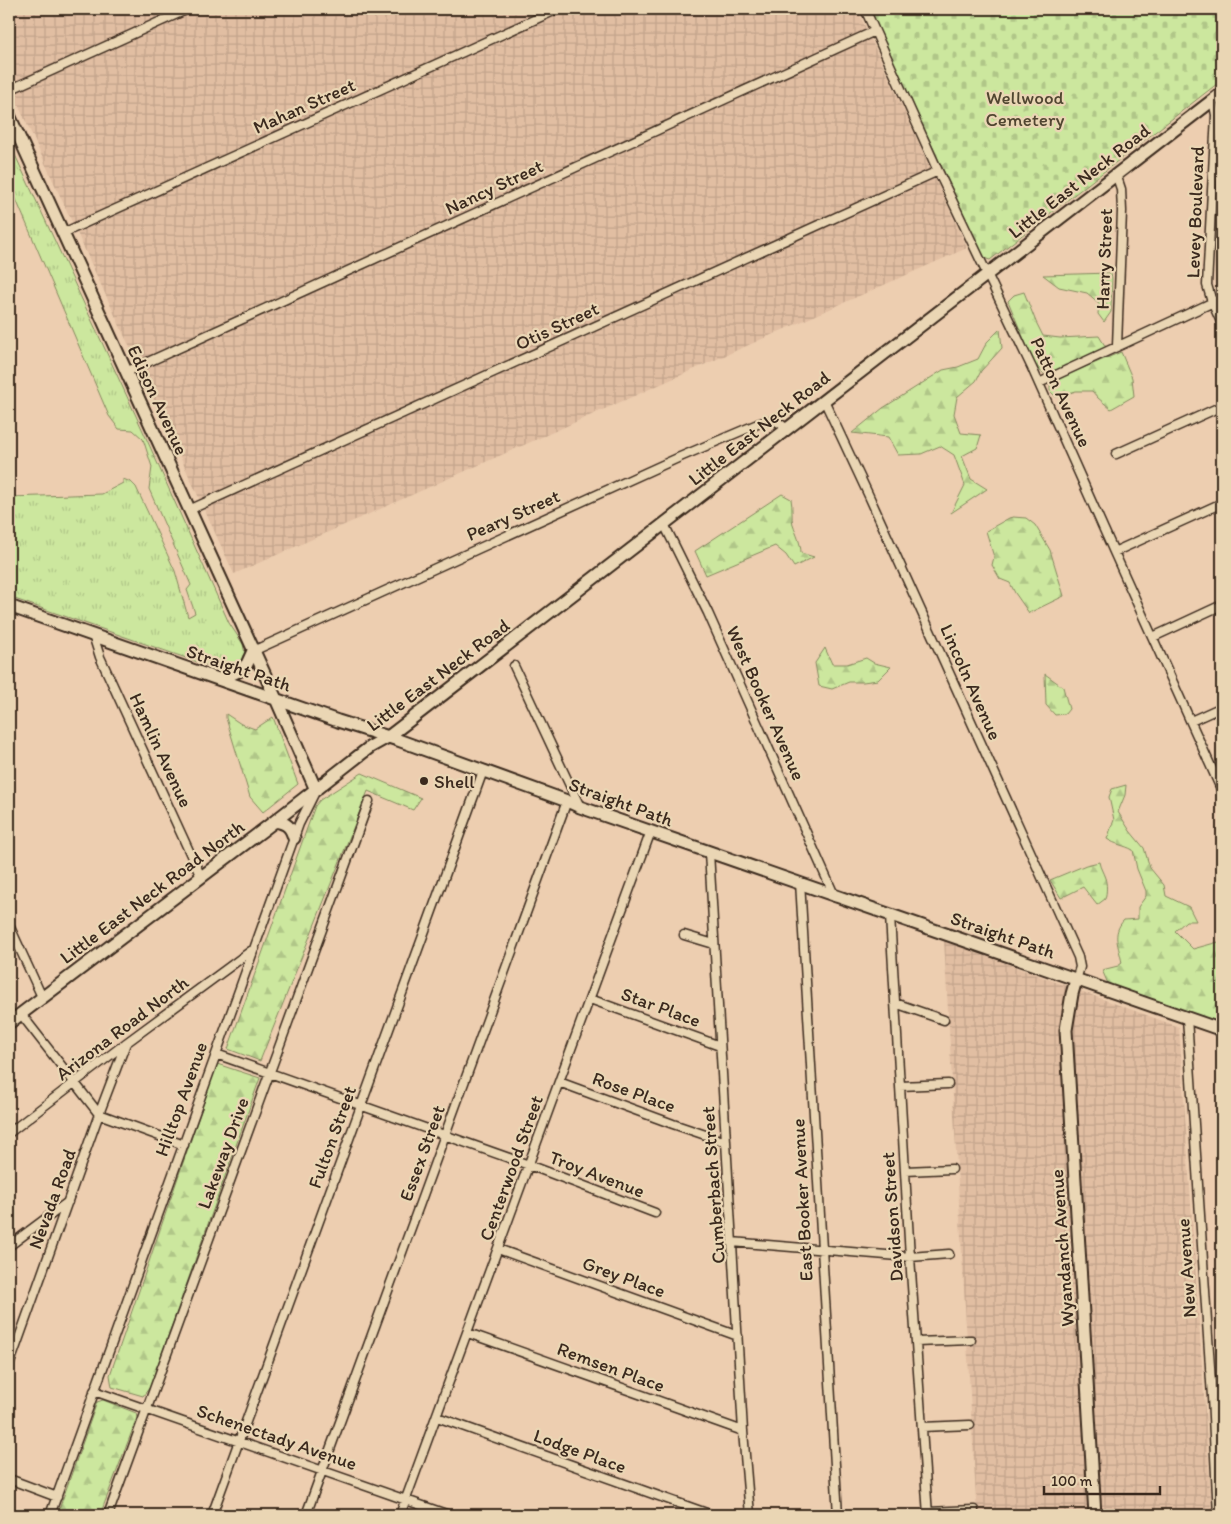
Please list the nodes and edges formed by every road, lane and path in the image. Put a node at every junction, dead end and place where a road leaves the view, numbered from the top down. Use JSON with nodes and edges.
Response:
{"nodes":[{"id":1,"x":188,"y":9,"type":"edge"},
{"id":2,"x":558,"y":9,"type":"edge"},
{"id":3,"x":865,"y":9,"type":"edge"},
{"id":4,"x":875,"y":31,"type":"junction"},
{"id":5,"x":9,"y":90,"type":"edge"},
{"id":6,"x":1218,"y":96,"type":"edge"},
{"id":7,"x":9,"y":115,"type":"edge"},
{"id":8,"x":938,"y":171,"type":"junction"},
{"id":9,"x":1116,"y":174,"type":"junction"},
{"id":10,"x":63,"y":233,"type":"junction"},
{"id":11,"x":987,"y":274,"type":"junction"},
{"id":12,"x":1222,"y":298,"type":"edge"},
{"id":13,"x":1212,"y":302,"type":"junction"},
{"id":14,"x":1222,"y":324,"type":"edge"},
{"id":15,"x":1117,"y":346,"type":"junction"},
{"id":16,"x":126,"y":372,"type":"junction"},
{"id":17,"x":1039,"y":383,"type":"junction"},
{"id":18,"x":824,"y":400,"type":"junction"},
{"id":19,"x":1222,"y":406,"type":"edge"},
{"id":20,"x":786,"y":429,"type":"junction"},
{"id":21,"x":1116,"y":454,"type":"dead end"},
{"id":22,"x":1222,"y":503,"type":"edge"},
{"id":23,"x":189,"y":510,"type":"junction"},
{"id":24,"x":664,"y":524,"type":"junction"},
{"id":25,"x":1114,"y":552,"type":"junction"},
{"id":26,"x":1222,"y":605,"type":"edge"},
{"id":27,"x":9,"y":606,"type":"edge"},
{"id":28,"x":93,"y":635,"type":"junction"},
{"id":29,"x":1153,"y":636,"type":"junction"},
{"id":30,"x":253,"y":651,"type":"junction"},
{"id":31,"x":514,"y":666,"type":"dead end"},
{"id":32,"x":221,"y":679,"type":"junction"},
{"id":33,"x":276,"y":699,"type":"junction"},
{"id":34,"x":1222,"y":706,"type":"edge"},
{"id":35,"x":1191,"y":720,"type":"junction"},
{"id":36,"x":388,"y":737,"type":"junction"},
{"id":37,"x":484,"y":771,"type":"junction"},
{"id":38,"x":316,"y":790,"type":"junction"},
{"id":39,"x":1222,"y":791,"type":"edge"},
{"id":40,"x":369,"y":801,"type":"dead end"},
{"id":41,"x":567,"y":801,"type":"junction"},
{"id":42,"x":580,"y":807,"type":"junction"},
{"id":43,"x":275,"y":821,"type":"junction"},
{"id":44,"x":651,"y":831,"type":"junction"},
{"id":45,"x":294,"y":838,"type":"junction"},
{"id":46,"x":709,"y":852,"type":"junction"},
{"id":47,"x":201,"y":877,"type":"junction"},
{"id":48,"x":800,"y":882,"type":"junction"},
{"id":49,"x":835,"y":896,"type":"junction"},
{"id":50,"x":890,"y":916,"type":"junction"},
{"id":51,"x":9,"y":925,"type":"edge"},
{"id":52,"x":684,"y":935,"type":"dead end"},
{"id":53,"x":714,"y":944,"type":"junction"},
{"id":54,"x":255,"y":948,"type":"junction"},
{"id":55,"x":1076,"y":980,"type":"junction"},
{"id":56,"x":42,"y":997,"type":"junction"},
{"id":57,"x":590,"y":999,"type":"junction"},
{"id":58,"x":895,"y":1003,"type":"junction"},
{"id":59,"x":21,"y":1014,"type":"junction"},
{"id":60,"x":1187,"y":1018,"type":"junction"},
{"id":61,"x":944,"y":1020,"type":"dead end"},
{"id":62,"x":9,"y":1023,"type":"edge"},
{"id":63,"x":1222,"y":1030,"type":"edge"},
{"id":64,"x":126,"y":1043,"type":"junction"},
{"id":65,"x":720,"y":1046,"type":"junction"},
{"id":66,"x":216,"y":1054,"type":"junction"},
{"id":67,"x":270,"y":1072,"type":"junction"},
{"id":68,"x":559,"y":1082,"type":"junction"},
{"id":69,"x":75,"y":1084,"type":"junction"},
{"id":70,"x":948,"y":1084,"type":"dead end"},
{"id":71,"x":900,"y":1086,"type":"junction"},
{"id":72,"x":362,"y":1104,"type":"junction"},
{"id":73,"x":99,"y":1114,"type":"junction"},
{"id":74,"x":9,"y":1134,"type":"edge"},
{"id":75,"x":445,"y":1136,"type":"junction"},
{"id":76,"x":726,"y":1142,"type":"junction"},
{"id":77,"x":184,"y":1145,"type":"junction"},
{"id":78,"x":529,"y":1165,"type":"junction"},
{"id":79,"x":952,"y":1169,"type":"dead end"},
{"id":80,"x":905,"y":1171,"type":"junction"},
{"id":81,"x":68,"y":1202,"type":"junction"},
{"id":82,"x":655,"y":1213,"type":"dead end"},
{"id":83,"x":732,"y":1242,"type":"junction"},
{"id":84,"x":9,"y":1246,"type":"edge"},
{"id":85,"x":498,"y":1249,"type":"junction"},
{"id":86,"x":822,"y":1249,"type":"junction"},
{"id":87,"x":949,"y":1254,"type":"dead end"},
{"id":88,"x":910,"y":1257,"type":"junction"},
{"id":89,"x":468,"y":1333,"type":"junction"},
{"id":90,"x":738,"y":1336,"type":"junction"},
{"id":91,"x":971,"y":1340,"type":"dead end"},
{"id":92,"x":916,"y":1342,"type":"junction"},
{"id":93,"x":9,"y":1366,"type":"edge"},
{"id":94,"x":94,"y":1391,"type":"junction"},
{"id":95,"x":1222,"y":1396,"type":"edge"},
{"id":96,"x":1212,"y":1397,"type":"junction"},
{"id":97,"x":147,"y":1409,"type":"junction"},
{"id":98,"x":437,"y":1417,"type":"junction"},
{"id":99,"x":970,"y":1425,"type":"dead end"},
{"id":100,"x":922,"y":1427,"type":"junction"},
{"id":101,"x":743,"y":1432,"type":"junction"},
{"id":102,"x":239,"y":1441,"type":"junction"},
{"id":103,"x":322,"y":1471,"type":"junction"},
{"id":104,"x":9,"y":1479,"type":"edge"},
{"id":105,"x":57,"y":1497,"type":"junction"},
{"id":106,"x":406,"y":1500,"type":"junction"},
{"id":107,"x":974,"y":1510,"type":"dead end"},
{"id":108,"x":928,"y":1514,"type":"edge"},
{"id":109,"x":50,"y":1515,"type":"edge"},
{"id":110,"x":108,"y":1515,"type":"edge"},
{"id":111,"x":212,"y":1515,"type":"edge"},
{"id":112,"x":306,"y":1515,"type":"edge"},
{"id":113,"x":400,"y":1515,"type":"edge"},
{"id":114,"x":448,"y":1515,"type":"edge"},
{"id":115,"x":712,"y":1515,"type":"edge"},
{"id":116,"x":750,"y":1515,"type":"edge"},
{"id":117,"x":838,"y":1515,"type":"edge"},
{"id":118,"x":1095,"y":1515,"type":"edge"},
{"id":119,"x":1218,"y":1515,"type":"edge"}],
"edges":[{"from":1,"to":5,"type":"street"},
{"from":2,"to":10,"type":"street","name":"Mahan Street"},
{"from":3,"to":4,"type":"street","name":"Patton Avenue"},
{"from":4,"to":8,"type":"street","name":"Patton Avenue"},
{"from":4,"to":16,"type":"street","name":"Nancy Street"},
{"from":6,"to":9,"type":"main road","name":"Little East Neck Road"},
{"from":6,"to":13,"type":"street","name":"Levey Boulevard"},
{"from":7,"to":10,"type":"main road","name":"Edison Avenue"},
{"from":8,"to":11,"type":"street","name":"Patton Avenue"},
{"from":8,"to":23,"type":"street","name":"Otis Street"},
{"from":9,"to":11,"type":"main road","name":"Little East Neck Road"},
{"from":9,"to":15,"type":"street","name":"Harry Street"},
{"from":10,"to":16,"type":"main road","name":"Edison Avenue"},
{"from":11,"to":17,"type":"street","name":"Patton Avenue"},
{"from":11,"to":18,"type":"main road","name":"Little East Neck Road"},
{"from":12,"to":13,"type":"street"},
{"from":13,"to":14,"type":"street","name":"Levey Boulevard"},
{"from":13,"to":15,"type":"street"},
{"from":15,"to":17,"type":"street"},
{"from":16,"to":23,"type":"main road","name":"Edison Avenue"},
{"from":17,"to":25,"type":"street","name":"Patton Avenue"},
{"from":18,"to":20,"type":"main road","name":"Little East Neck Road"},
{"from":18,"to":55,"type":"street","name":"Lincoln Avenue"},
{"from":19,"to":21,"type":"street"},
{"from":20,"to":24,"type":"main road","name":"Little East Neck Road"},
{"from":20,"to":30,"type":"street","name":"Peary Street"},
{"from":22,"to":25,"type":"street"},
{"from":23,"to":30,"type":"main road","name":"Edison Avenue"},
{"from":24,"to":36,"type":"main road","name":"Little East Neck Road"},
{"from":24,"to":49,"type":"street","name":"West Booker Avenue"},
{"from":25,"to":29,"type":"street","name":"Patton Avenue"},
{"from":26,"to":29,"type":"street"},
{"from":27,"to":28,"type":"main road","name":"Straight Path"},
{"from":28,"to":32,"type":"main road","name":"Straight Path"},
{"from":28,"to":47,"type":"street","name":"Hamlin Avenue"},
{"from":29,"to":35,"type":"street","name":"Patton Avenue"},
{"from":30,"to":32,"type":"main road"},
{"from":30,"to":33,"type":"main road","name":"Edison Avenue"},
{"from":31,"to":42,"type":"street"},
{"from":32,"to":33,"type":"main road","name":"Straight Path"},
{"from":33,"to":36,"type":"main road","name":"Straight Path"},
{"from":33,"to":38,"type":"main road"},
{"from":34,"to":35,"type":"street"},
{"from":35,"to":39,"type":"street","name":"Patton Avenue"},
{"from":36,"to":37,"type":"main road","name":"Straight Path"},
{"from":36,"to":38,"type":"main road","name":"Little East Neck Road"},
{"from":37,"to":41,"type":"main road","name":"Straight Path"},
{"from":37,"to":72,"type":"street","name":"Fulton Street"},
{"from":38,"to":43,"type":"main road","name":"Little East Neck Road North"},
{"from":38,"to":45,"type":"street","name":"Hilltop Avenue"},
{"from":40,"to":67,"type":"street","name":"Lakeway Drive"},
{"from":41,"to":42,"type":"main road","name":"Straight Path"},
{"from":41,"to":75,"type":"street","name":"Essex Street"},
{"from":42,"to":44,"type":"main road","name":"Straight Path"},
{"from":43,"to":45,"type":"main road"},
{"from":43,"to":47,"type":"main road","name":"Little East Neck Road North"},
{"from":44,"to":46,"type":"main road","name":"Straight Path"},
{"from":44,"to":57,"type":"street","name":"Centerwood Street"},
{"from":45,"to":54,"type":"street","name":"Hilltop Avenue"},
{"from":46,"to":48,"type":"main road","name":"Straight Path"},
{"from":46,"to":53,"type":"street","name":"Cumberbach Street"},
{"from":47,"to":56,"type":"main road","name":"Little East Neck Road North"},
{"from":48,"to":49,"type":"main road","name":"Straight Path"},
{"from":48,"to":86,"type":"street","name":"East Booker Avenue"},
{"from":49,"to":50,"type":"main road","name":"Straight Path"},
{"from":50,"to":55,"type":"main road","name":"Straight Path"},
{"from":50,"to":58,"type":"street","name":"Davidson Street"},
{"from":51,"to":56,"type":"street"},
{"from":52,"to":53,"type":"street"},
{"from":53,"to":65,"type":"street","name":"Cumberbach Street"},
{"from":54,"to":64,"type":"street","name":"Arizona Road North"},
{"from":54,"to":66,"type":"street","name":"Hilltop Avenue"},
{"from":55,"to":60,"type":"main road","name":"Straight Path"},
{"from":55,"to":118,"type":"main road","name":"Wyandanch Avenue"},
{"from":56,"to":59,"type":"main road","name":"Little East Neck Road North"},
{"from":57,"to":65,"type":"street","name":"Star Place"},
{"from":57,"to":68,"type":"street","name":"Centerwood Street"},
{"from":58,"to":61,"type":"street"},
{"from":58,"to":71,"type":"street","name":"Davidson Street"},
{"from":59,"to":62,"type":"main road","name":"Little East Neck Road North"},
{"from":59,"to":69,"type":"street"},
{"from":60,"to":63,"type":"main road","name":"Straight Path"},
{"from":60,"to":96,"type":"street","name":"New Avenue"},
{"from":64,"to":69,"type":"street","name":"Arizona Road North"},
{"from":64,"to":73,"type":"street","name":"Nevada Road"},
{"from":65,"to":76,"type":"street","name":"Cumberbach Street"},
{"from":66,"to":67,"type":"street","name":"Troy Avenue"},
{"from":66,"to":77,"type":"street","name":"Hilltop Avenue"},
{"from":67,"to":72,"type":"street","name":"Troy Avenue"},
{"from":67,"to":97,"type":"street","name":"Lakeway Drive"},
{"from":68,"to":76,"type":"street","name":"Rose Place"},
{"from":68,"to":78,"type":"street","name":"Centerwood Street"},
{"from":69,"to":73,"type":"street"},
{"from":69,"to":74,"type":"street","name":"Arizona Road North"},
{"from":70,"to":71,"type":"street"},
{"from":71,"to":80,"type":"street","name":"Davidson Street"},
{"from":72,"to":75,"type":"street","name":"Troy Avenue"},
{"from":72,"to":102,"type":"street","name":"Fulton Street"},
{"from":73,"to":77,"type":"street"},
{"from":73,"to":81,"type":"street","name":"Nevada Road"},
{"from":75,"to":78,"type":"street","name":"Troy Avenue"},
{"from":75,"to":103,"type":"street","name":"Essex Street"},
{"from":76,"to":83,"type":"street","name":"Cumberbach Street"},
{"from":77,"to":94,"type":"street","name":"Hilltop Avenue"},
{"from":78,"to":82,"type":"street","name":"Troy Avenue"},
{"from":78,"to":85,"type":"street","name":"Centerwood Street"},
{"from":79,"to":80,"type":"street"},
{"from":80,"to":88,"type":"street","name":"Davidson Street"},
{"from":81,"to":84,"type":"street"},
{"from":81,"to":93,"type":"street","name":"Nevada Road"},
{"from":83,"to":86,"type":"street"},
{"from":83,"to":90,"type":"street","name":"Cumberbach Street"},
{"from":85,"to":89,"type":"street","name":"Centerwood Street"},
{"from":85,"to":90,"type":"street","name":"Grey Place"},
{"from":86,"to":88,"type":"street"},
{"from":86,"to":117,"type":"street","name":"East Booker Avenue"},
{"from":87,"to":88,"type":"street"},
{"from":88,"to":92,"type":"street","name":"Davidson Street"},
{"from":89,"to":98,"type":"street","name":"Centerwood Street"},
{"from":89,"to":101,"type":"street","name":"Remsen Place"},
{"from":90,"to":101,"type":"street","name":"Cumberbach Street"},
{"from":91,"to":92,"type":"street"},
{"from":92,"to":100,"type":"street","name":"Davidson Street"},
{"from":94,"to":97,"type":"street","name":"Schenectady Avenue"},
{"from":94,"to":105,"type":"street","name":"Hilltop Avenue"},
{"from":95,"to":96,"type":"street"},
{"from":96,"to":119,"type":"street","name":"New Avenue"},
{"from":97,"to":102,"type":"street","name":"Schenectady Avenue"},
{"from":97,"to":110,"type":"street","name":"Lakeway Drive"},
{"from":98,"to":106,"type":"street","name":"Centerwood Street"},
{"from":98,"to":115,"type":"street","name":"Lodge Place"},
{"from":99,"to":100,"type":"street"},
{"from":100,"to":108,"type":"street","name":"Davidson Street"},
{"from":101,"to":116,"type":"street","name":"Cumberbach Street"},
{"from":102,"to":103,"type":"street","name":"Schenectady Avenue"},
{"from":102,"to":111,"type":"street","name":"Fulton Street"},
{"from":103,"to":106,"type":"street","name":"Schenectady Avenue"},
{"from":103,"to":112,"type":"street","name":"Essex Street"},
{"from":104,"to":105,"type":"street"},
{"from":105,"to":109,"type":"street","name":"Hilltop Avenue"},
{"from":106,"to":113,"type":"street","name":"Centerwood Street"},
{"from":106,"to":114,"type":"street","name":"Schenectady Avenue"},
{"from":107,"to":108,"type":"street"}]}
